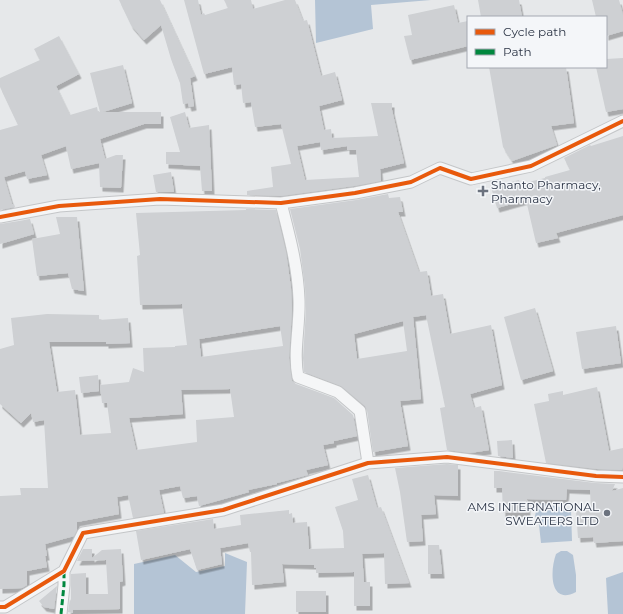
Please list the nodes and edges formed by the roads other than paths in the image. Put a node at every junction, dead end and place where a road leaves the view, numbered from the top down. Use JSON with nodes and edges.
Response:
{"nodes":[{"id":1,"x":623,"y":121,"type":"edge"},
{"id":2,"x":281,"y":203,"type":"junction"},
{"id":3,"x":0,"y":218,"type":"edge"},
{"id":4,"x":368,"y":463,"type":"junction"},
{"id":5,"x":623,"y":476,"type":"edge"},
{"id":6,"x":64,"y":571,"type":"junction"},
{"id":7,"x":0,"y":607,"type":"edge"},
{"id":8,"x":61,"y":614,"type":"edge"}],
"edges":[{"from":1,"to":2,"type":"street"},
{"from":2,"to":3,"type":"street"},
{"from":2,"to":4,"type":"street"},
{"from":4,"to":5,"type":"street"},
{"from":4,"to":6,"type":"street"},
{"from":6,"to":7,"type":"street"},
{"from":6,"to":8,"type":"street"}]}
